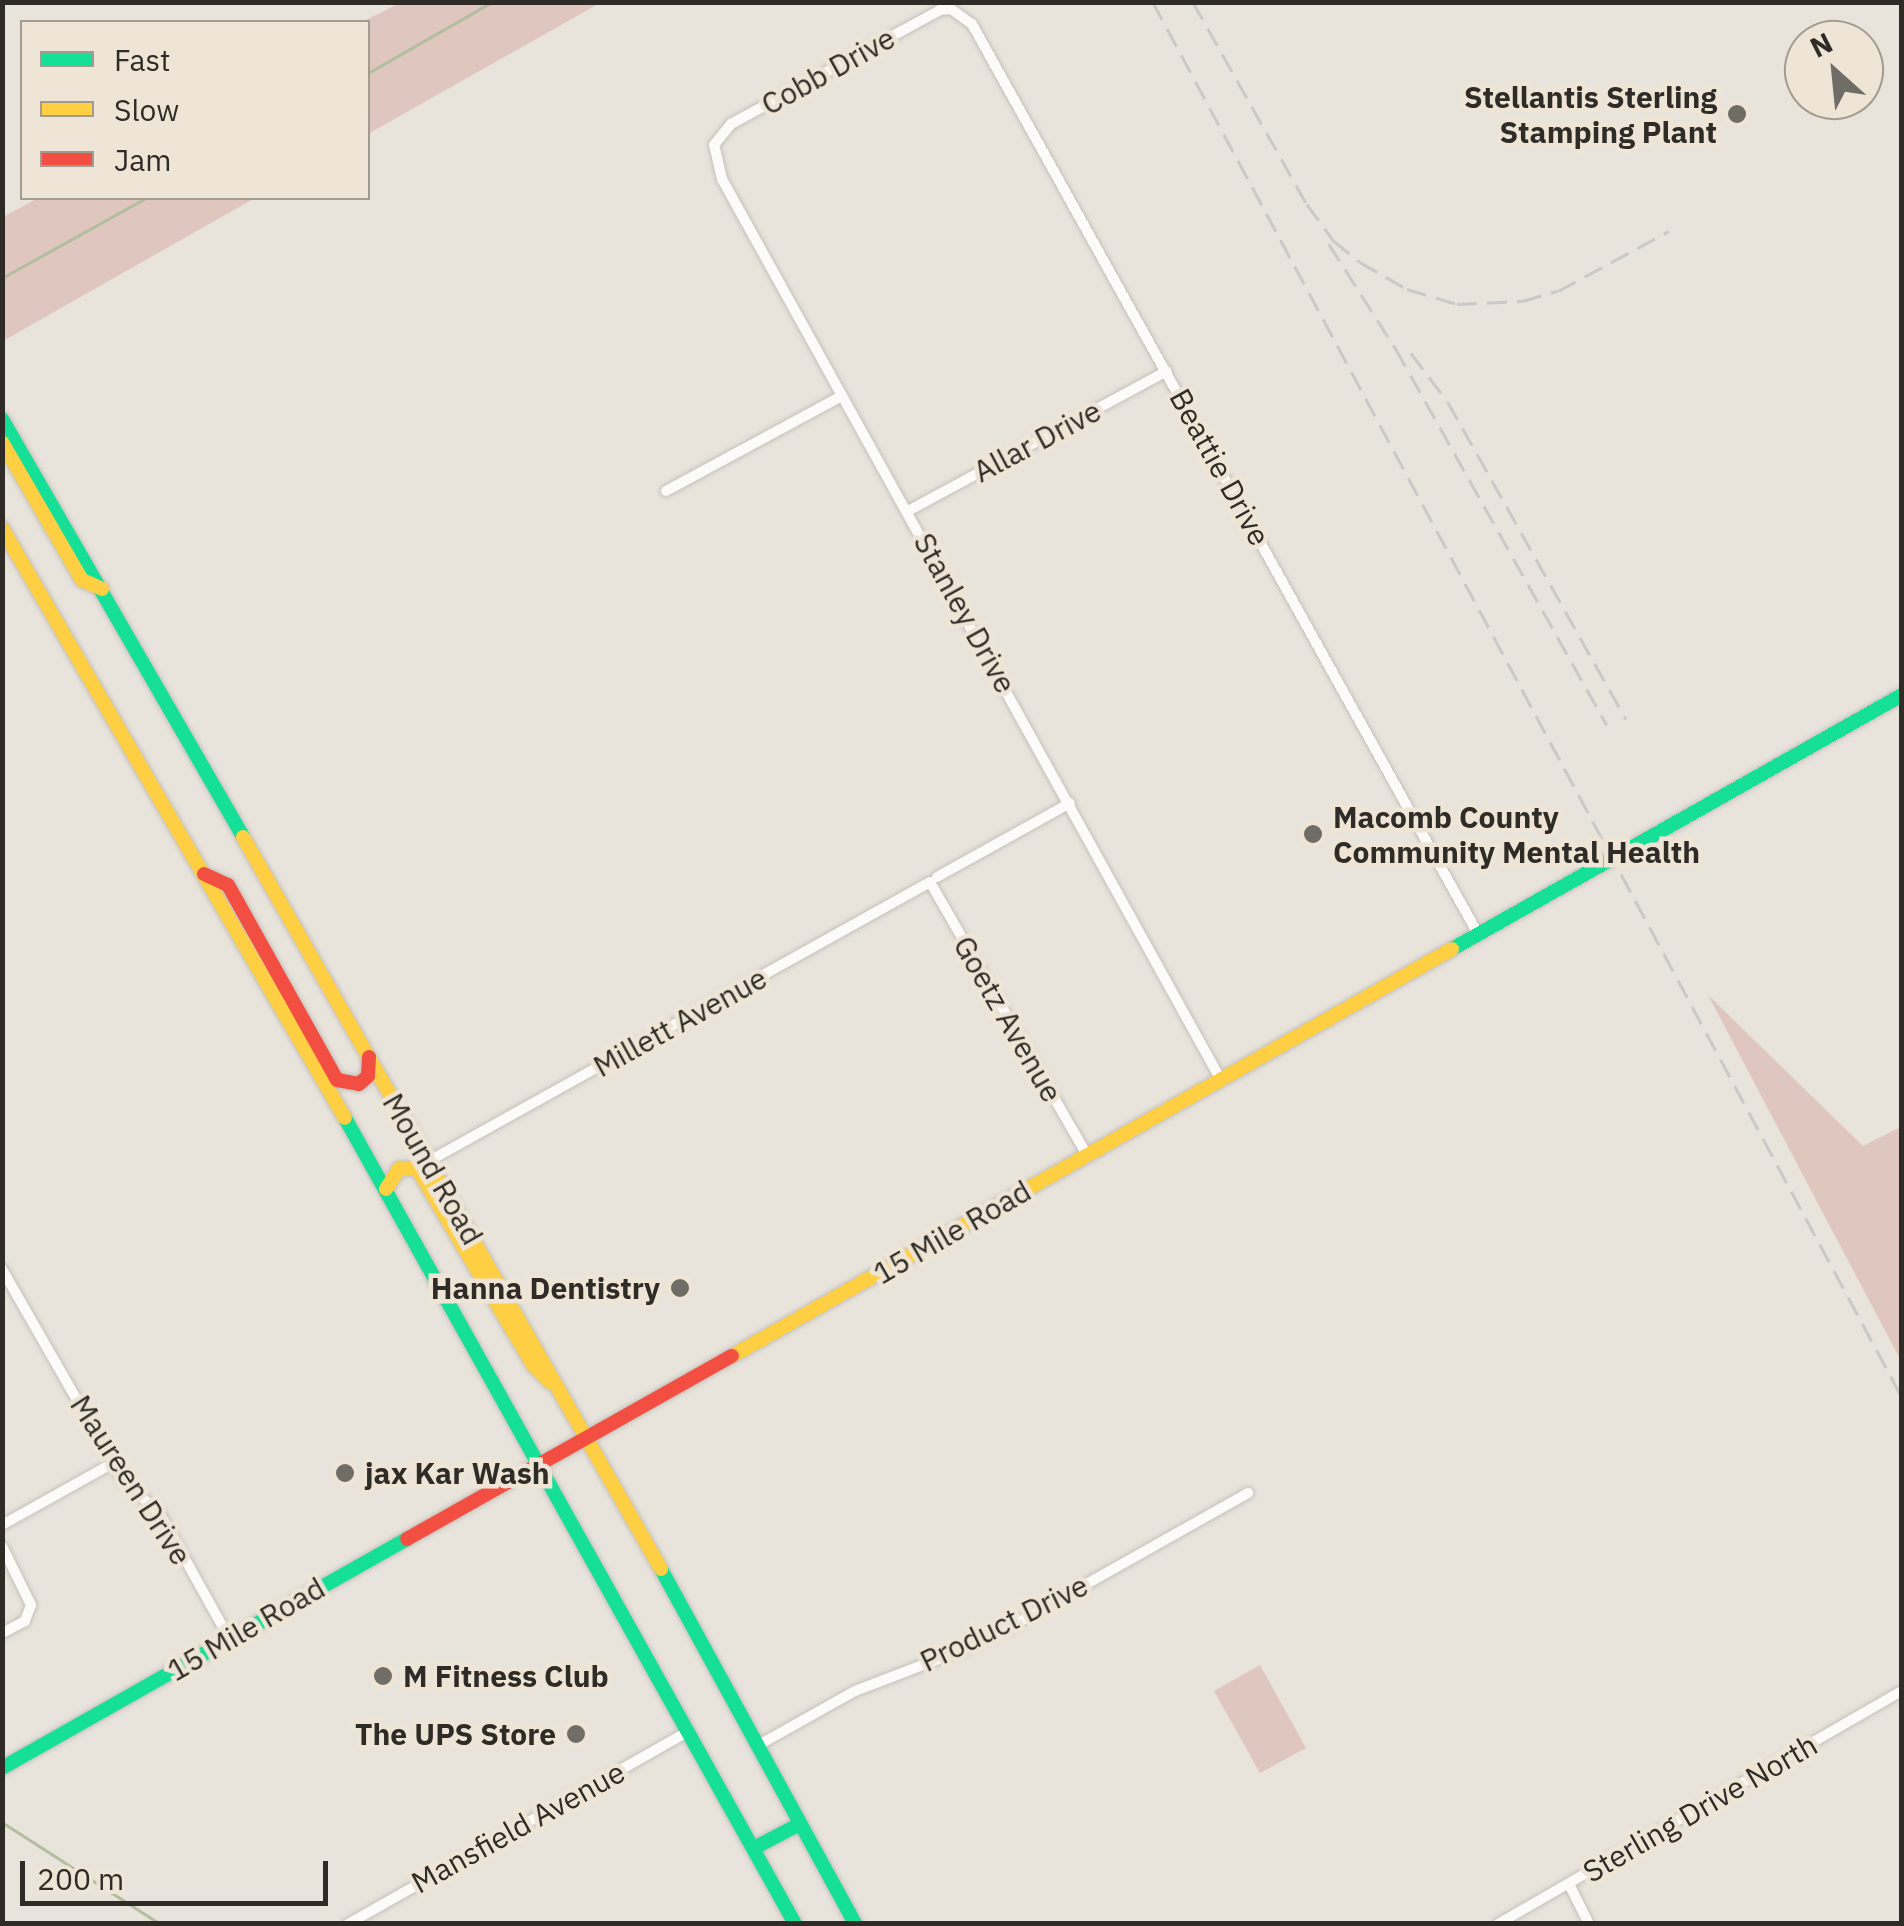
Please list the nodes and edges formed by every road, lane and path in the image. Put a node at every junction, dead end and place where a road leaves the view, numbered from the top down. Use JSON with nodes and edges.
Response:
{"nodes":[{"id":1,"x":951,"y":9,"type":"joint"},
{"id":2,"x":714,"y":145,"type":"joint"},
{"id":3,"x":1166,"y":372,"type":"junction"},
{"id":4,"x":842,"y":396,"type":"junction"},
{"id":5,"x":2,"y":418,"type":"edge"},
{"id":6,"x":2,"y":442,"type":"edge"},
{"id":7,"x":666,"y":490,"type":"dead end"},
{"id":8,"x":908,"y":512,"type":"junction"},
{"id":9,"x":2,"y":528,"type":"edge"},
{"id":10,"x":102,"y":589,"type":"junction"},
{"id":11,"x":1902,"y":696,"type":"edge"},
{"id":12,"x":1070,"y":803,"type":"junction"},
{"id":13,"x":204,"y":874,"type":"junction"},
{"id":14,"x":934,"y":880,"type":"junction"},
{"id":15,"x":1478,"y":934,"type":"junction"},
{"id":16,"x":369,"y":1056,"type":"junction"},
{"id":17,"x":1222,"y":1080,"type":"junction"},
{"id":18,"x":1087,"y":1156,"type":"junction"},
{"id":19,"x":429,"y":1161,"type":"junction"},
{"id":20,"x":386,"y":1189,"type":"junction"},
{"id":21,"x":2,"y":1269,"type":"edge"},
{"id":22,"x":562,"y":1392,"type":"junction"},
{"id":23,"x":588,"y":1436,"type":"junction"},
{"id":24,"x":538,"y":1463,"type":"junction"},
{"id":25,"x":113,"y":1464,"type":"junction"},
{"id":26,"x":1248,"y":1493,"type":"dead end"},
{"id":27,"x":2,"y":1526,"type":"edge"},
{"id":28,"x":2,"y":1546,"type":"edge"},
{"id":29,"x":2,"y":1633,"type":"edge"},
{"id":30,"x":229,"y":1638,"type":"junction"},
{"id":31,"x":1902,"y":1691,"type":"edge"},
{"id":32,"x":689,"y":1731,"type":"junction"},
{"id":33,"x":757,"y":1746,"type":"junction"},
{"id":34,"x":2,"y":1768,"type":"edge"},
{"id":35,"x":800,"y":1824,"type":"junction"},
{"id":36,"x":754,"y":1848,"type":"junction"},
{"id":37,"x":1568,"y":1884,"type":"junction"},
{"id":38,"x":348,"y":1924,"type":"edge"},
{"id":39,"x":795,"y":1924,"type":"edge"},
{"id":40,"x":855,"y":1924,"type":"edge"},
{"id":41,"x":1498,"y":1924,"type":"edge"},
{"id":42,"x":1590,"y":1924,"type":"edge"}],
"edges":[{"from":1,"to":2,"type":"street","name":"Cobb Drive"},
{"from":1,"to":3,"type":"street","name":"Beattie Drive"},
{"from":2,"to":4,"type":"street","name":"Stanley Drive"},
{"from":3,"to":8,"type":"street","name":"Allar Drive"},
{"from":3,"to":15,"type":"street","name":"Beattie Drive"},
{"from":4,"to":7,"type":"street"},
{"from":4,"to":8,"type":"street","name":"Stanley Drive"},
{"from":5,"to":10,"type":"main road","name":"Mound Road"},
{"from":6,"to":10,"type":"main road"},
{"from":8,"to":12,"type":"street","name":"Stanley Drive"},
{"from":9,"to":13,"type":"main road","name":"Mound Road"},
{"from":10,"to":16,"type":"main road","name":"Mound Road"},
{"from":11,"to":15,"type":"main road","name":"15 Mile Road"},
{"from":12,"to":14,"type":"street","name":"Millett Avenue"},
{"from":12,"to":17,"type":"street","name":"Stanley Drive"},
{"from":13,"to":16,"type":"main road"},
{"from":13,"to":20,"type":"main road","name":"Mound Road"},
{"from":14,"to":18,"type":"street","name":"Goetz Avenue"},
{"from":14,"to":19,"type":"street","name":"Millett Avenue"},
{"from":15,"to":17,"type":"main road","name":"15 Mile Road"},
{"from":16,"to":19,"type":"main road","name":"Mound Road"},
{"from":17,"to":18,"type":"main road","name":"15 Mile Road"},
{"from":18,"to":23,"type":"main road","name":"15 Mile Road"},
{"from":19,"to":22,"type":"main road","name":"Mound Road"},
{"from":20,"to":22,"type":"main road"},
{"from":20,"to":24,"type":"main road","name":"Mound Road"},
{"from":21,"to":25,"type":"street","name":"Maureen Drive"},
{"from":22,"to":23,"type":"main road","name":"Mound Road"},
{"from":23,"to":24,"type":"main road","name":"15 Mile Road"},
{"from":23,"to":33,"type":"main road","name":"Mound Road"},
{"from":24,"to":30,"type":"main road","name":"15 Mile Road"},
{"from":24,"to":32,"type":"main road","name":"Mound Road"},
{"from":25,"to":27,"type":"street"},
{"from":25,"to":30,"type":"street","name":"Maureen Drive"},
{"from":26,"to":33,"type":"street","name":"Product Drive"},
{"from":28,"to":29,"type":"street"},
{"from":30,"to":34,"type":"main road","name":"15 Mile Road"},
{"from":31,"to":37,"type":"street","name":"Sterling Drive North"},
{"from":32,"to":36,"type":"main road","name":"Mound Road"},
{"from":32,"to":38,"type":"street","name":"Mansfield Avenue"},
{"from":33,"to":35,"type":"main road","name":"Mound Road"},
{"from":35,"to":36,"type":"main road"},
{"from":35,"to":40,"type":"main road","name":"Mound Road"},
{"from":36,"to":39,"type":"main road","name":"Mound Road"},
{"from":37,"to":41,"type":"street","name":"Sterling Drive North"},
{"from":37,"to":42,"type":"street"}]}
